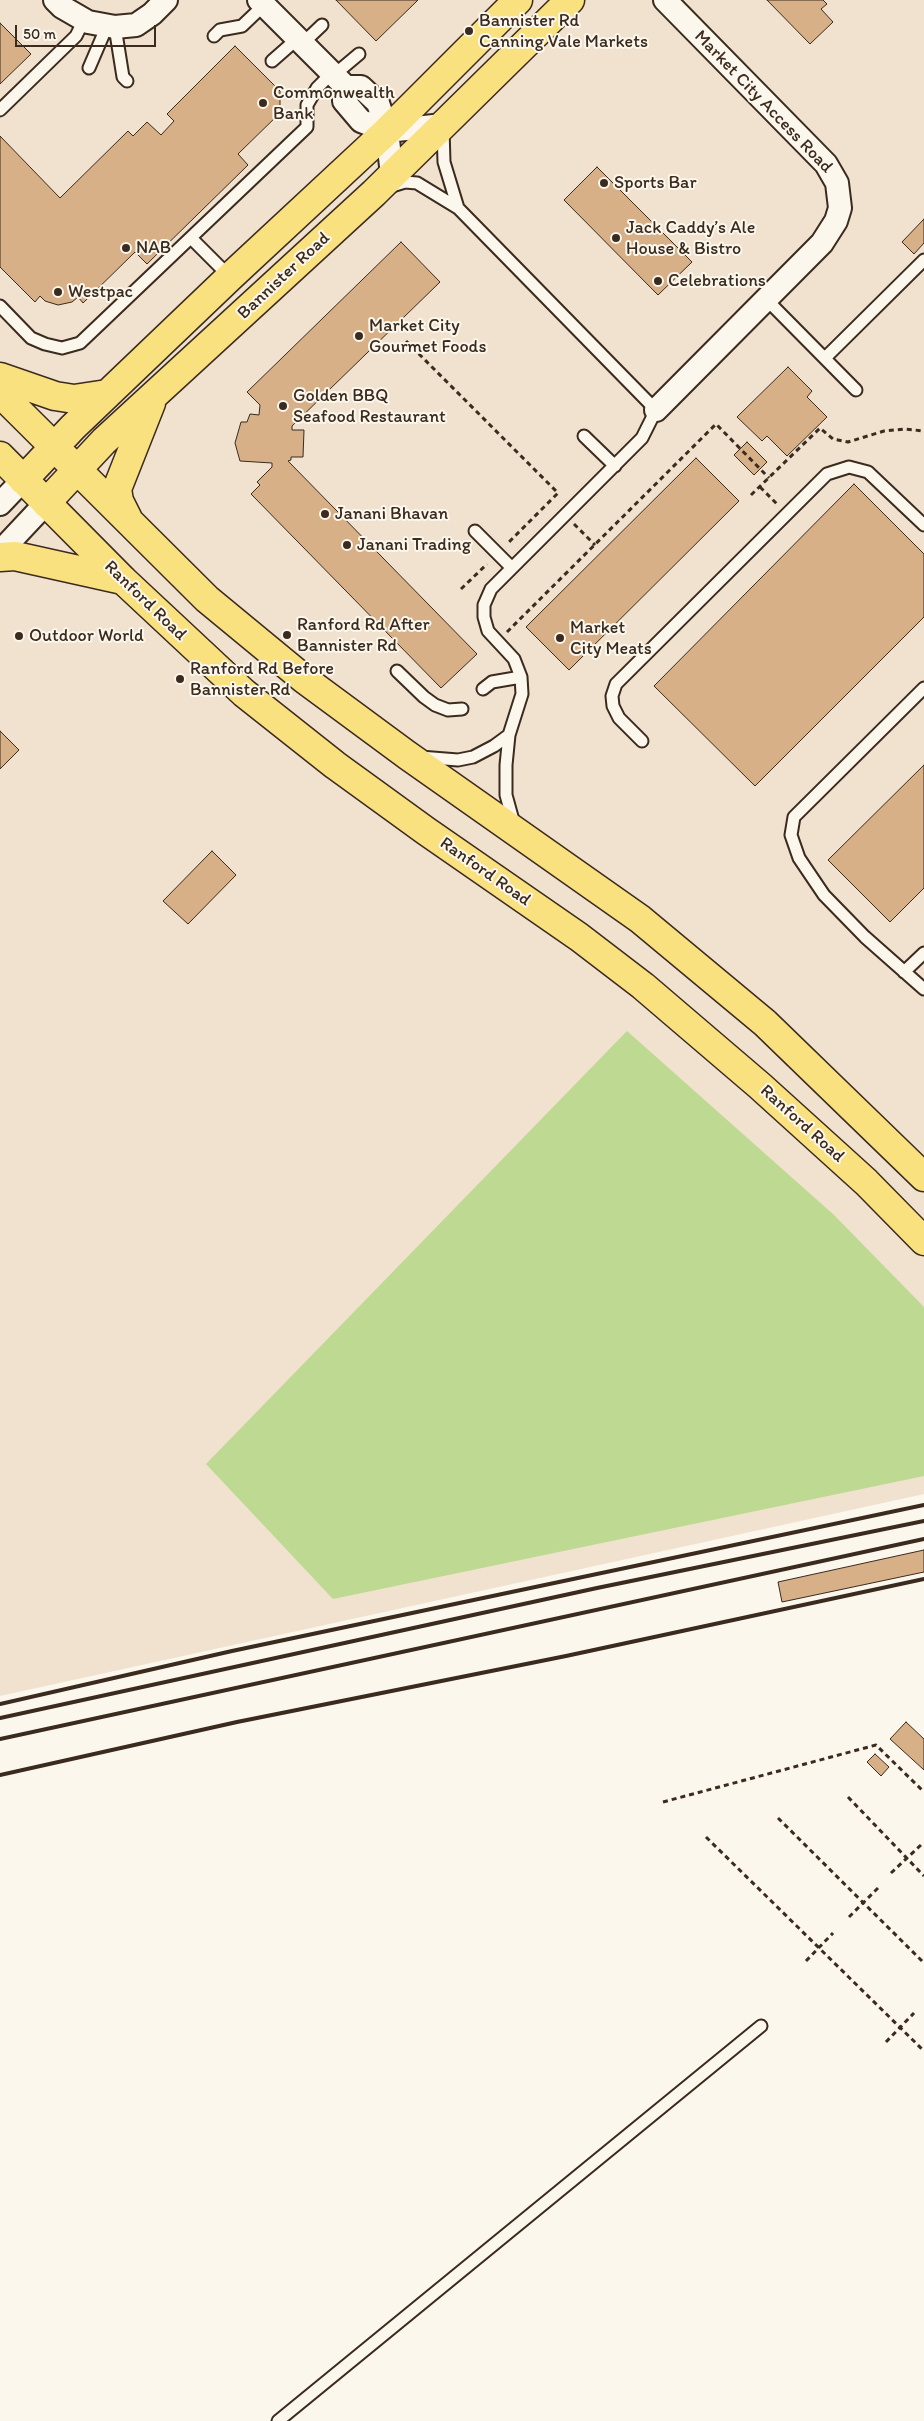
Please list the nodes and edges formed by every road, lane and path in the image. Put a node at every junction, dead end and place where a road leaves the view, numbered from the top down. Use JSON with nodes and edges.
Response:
{"nodes":[{"id":1,"x":55,"y":0,"type":"edge"},
{"id":2,"x":166,"y":0,"type":"edge"},
{"id":3,"x":518,"y":0,"type":"edge"},
{"id":4,"x":570,"y":0,"type":"edge"},
{"id":5,"x":665,"y":0,"type":"edge"},
{"id":6,"x":267,"y":4,"type":"edge"},
{"id":7,"x":84,"y":20,"type":"junction"},
{"id":8,"x":322,"y":25,"type":"dead end"},
{"id":9,"x":111,"y":27,"type":"junction"},
{"id":10,"x":214,"y":36,"type":"dead end"},
{"id":11,"x":299,"y":41,"type":"junction"},
{"id":12,"x":359,"y":54,"type":"dead end"},
{"id":13,"x":272,"y":61,"type":"dead end"},
{"id":14,"x":89,"y":68,"type":"dead end"},
{"id":15,"x":337,"y":78,"type":"junction"},
{"id":16,"x":127,"y":81,"type":"dead end"},
{"id":17,"x":0,"y":110,"type":"edge"},
{"id":18,"x":443,"y":125,"type":"junction"},
{"id":19,"x":387,"y":131,"type":"junction"},
{"id":20,"x":384,"y":183,"type":"junction"},
{"id":21,"x":458,"y":208,"type":"junction"},
{"id":22,"x":191,"y":238,"type":"junction"},
{"id":23,"x":924,"y":260,"type":"edge"},
{"id":24,"x":230,"y":276,"type":"junction"},
{"id":25,"x":766,"y":298,"type":"junction"},
{"id":26,"x":0,"y":306,"type":"edge"},
{"id":27,"x":406,"y":341,"type":"dead end"},
{"id":28,"x":824,"y":358,"type":"junction"},
{"id":29,"x":0,"y":377,"type":"edge"},
{"id":30,"x":856,"y":390,"type":"dead end"},
{"id":31,"x":0,"y":393,"type":"edge"},
{"id":32,"x":156,"y":393,"type":"junction"},
{"id":33,"x":107,"y":394,"type":"junction"},
{"id":34,"x":656,"y":410,"type":"junction"},
{"id":35,"x":924,"y":431,"type":"edge"},
{"id":36,"x":584,"y":436,"type":"dead end"},
{"id":37,"x":54,"y":448,"type":"junction"},
{"id":38,"x":0,"y":456,"type":"edge"},
{"id":39,"x":615,"y":466,"type":"junction"},
{"id":40,"x":77,"y":470,"type":"junction"},
{"id":41,"x":769,"y":478,"type":"junction"},
{"id":42,"x":23,"y":480,"type":"junction"},
{"id":43,"x":760,"y":487,"type":"junction"},
{"id":44,"x":751,"y":496,"type":"dead end"},
{"id":45,"x":46,"y":503,"type":"junction"},
{"id":46,"x":0,"y":504,"type":"edge"},
{"id":47,"x":786,"y":514,"type":"junction"},
{"id":48,"x":132,"y":526,"type":"junction"},
{"id":49,"x":924,"y":526,"type":"edge"},
{"id":50,"x":475,"y":531,"type":"dead end"},
{"id":51,"x":0,"y":552,"type":"edge"},
{"id":52,"x":498,"y":553,"type":"junction"},
{"id":53,"x":0,"y":557,"type":"edge"},
{"id":54,"x":512,"y":568,"type":"junction"},
{"id":55,"x":123,"y":580,"type":"junction"},
{"id":56,"x":461,"y":589,"type":"dead end"},
{"id":57,"x":498,"y":642,"type":"junction"},
{"id":58,"x":397,"y":671,"type":"dead end"},
{"id":59,"x":521,"y":677,"type":"junction"},
{"id":60,"x":924,"y":688,"type":"edge"},
{"id":61,"x":482,"y":689,"type":"dead end"},
{"id":62,"x":462,"y":709,"type":"dead end"},
{"id":63,"x":509,"y":735,"type":"junction"},
{"id":64,"x":642,"y":741,"type":"dead end"},
{"id":65,"x":407,"y":755,"type":"junction"},
{"id":66,"x":516,"y":830,"type":"junction"},
{"id":67,"x":924,"y":953,"type":"edge"},
{"id":68,"x":904,"y":972,"type":"junction"},
{"id":69,"x":924,"y":989,"type":"edge"},
{"id":70,"x":924,"y":1177,"type":"edge"},
{"id":71,"x":924,"y":1241,"type":"edge"},
{"id":72,"x":924,"y":1792,"type":"edge"},
{"id":73,"x":848,"y":1797,"type":"dead end"},
{"id":74,"x":663,"y":1802,"type":"dead end"},
{"id":75,"x":778,"y":1818,"type":"dead end"},
{"id":76,"x":706,"y":1837,"type":"dead end"},
{"id":77,"x":922,"y":1844,"type":"dead end"},
{"id":78,"x":906,"y":1859,"type":"junction"},
{"id":79,"x":892,"y":1873,"type":"dead end"},
{"id":80,"x":924,"y":1876,"type":"edge"},
{"id":81,"x":878,"y":1888,"type":"dead end"},
{"id":82,"x":863,"y":1903,"type":"junction"},
{"id":83,"x":849,"y":1917,"type":"dead end"},
{"id":84,"x":833,"y":1933,"type":"dead end"},
{"id":85,"x":819,"y":1948,"type":"junction"},
{"id":86,"x":806,"y":1961,"type":"dead end"},
{"id":87,"x":924,"y":1963,"type":"edge"},
{"id":88,"x":914,"y":2013,"type":"dead end"},
{"id":89,"x":761,"y":2026,"type":"dead end"},
{"id":90,"x":901,"y":2028,"type":"junction"},
{"id":91,"x":886,"y":2042,"type":"dead end"},
{"id":92,"x":924,"y":2051,"type":"edge"},
{"id":93,"x":278,"y":2421,"type":"edge"}],
"edges":[{"from":1,"to":7,"type":"street"},
{"from":2,"to":9,"type":"street"},
{"from":3,"to":19,"type":"main road","name":"Bannister Road"},
{"from":4,"to":18,"type":"main road","name":"Bannister Road"},
{"from":5,"to":25,"type":"street","name":"Market City Access Road"},
{"from":6,"to":10,"type":"lane"},
{"from":6,"to":11,"type":"street"},
{"from":7,"to":9,"type":"street"},
{"from":7,"to":17,"type":"lane"},
{"from":8,"to":11,"type":"lane"},
{"from":9,"to":14,"type":"lane"},
{"from":9,"to":16,"type":"lane"},
{"from":11,"to":13,"type":"lane"},
{"from":11,"to":15,"type":"street"},
{"from":12,"to":15,"type":"lane"},
{"from":15,"to":19,"type":"street"},
{"from":15,"to":22,"type":"lane"},
{"from":18,"to":19,"type":"street"},
{"from":18,"to":20,"type":"main road","name":"Bannister Road"},
{"from":18,"to":21,"type":"lane"},
{"from":19,"to":20,"type":"street"},
{"from":19,"to":24,"type":"main road","name":"Bannister Road"},
{"from":20,"to":21,"type":"lane"},
{"from":20,"to":32,"type":"main road","name":"Bannister Road"},
{"from":21,"to":34,"type":"lane"},
{"from":22,"to":24,"type":"lane"},
{"from":22,"to":26,"type":"lane"},
{"from":23,"to":28,"type":"lane"},
{"from":24,"to":33,"type":"main road","name":"Bannister Road"},
{"from":25,"to":28,"type":"lane"},
{"from":25,"to":34,"type":"street","name":"Market City Access Road"},
{"from":27,"to":52,"type":"path"},
{"from":28,"to":30,"type":"lane"},
{"from":29,"to":33,"type":"main road"},
{"from":31,"to":37,"type":"main road"},
{"from":32,"to":40,"type":"main road","name":"Bannister Road"},
{"from":32,"to":48,"type":"main road"},
{"from":33,"to":37,"type":"main road","name":"Bannister Road"},
{"from":34,"to":39,"type":"lane"},
{"from":35,"to":41,"type":"path"},
{"from":36,"to":39,"type":"lane"},
{"from":37,"to":40,"type":"main road"},
{"from":37,"to":42,"type":"main road","name":"Bannister Road"},
{"from":38,"to":42,"type":"main road","name":"Ranford Road"},
{"from":39,"to":54,"type":"lane"},
{"from":40,"to":45,"type":"main road","name":"Bannister Road"},
{"from":40,"to":48,"type":"main road"},
{"from":41,"to":43,"type":"path"},
{"from":41,"to":57,"type":"path"},
{"from":42,"to":45,"type":"main road","name":"Ranford Road"},
{"from":42,"to":46,"type":"street","name":"Bannister Road"},
{"from":43,"to":44,"type":"path"},
{"from":43,"to":47,"type":"path"},
{"from":45,"to":51,"type":"street","name":"Bannister Road"},
{"from":45,"to":55,"type":"main road","name":"Ranford Road"},
{"from":47,"to":49,"type":"lane"},
{"from":47,"to":64,"type":"lane"},
{"from":48,"to":65,"type":"main road"},
{"from":50,"to":52,"type":"lane"},
{"from":52,"to":54,"type":"lane"},
{"from":52,"to":56,"type":"path"},
{"from":53,"to":55,"type":"main road"},
{"from":54,"to":57,"type":"lane"},
{"from":55,"to":71,"type":"main road","name":"Ranford Road"},
{"from":57,"to":59,"type":"lane"},
{"from":58,"to":62,"type":"lane"},
{"from":59,"to":61,"type":"lane"},
{"from":59,"to":63,"type":"lane"},
{"from":60,"to":68,"type":"lane"},
{"from":63,"to":65,"type":"lane"},
{"from":63,"to":66,"type":"lane"},
{"from":65,"to":66,"type":"main road"},
{"from":66,"to":70,"type":"main road"},
{"from":67,"to":68,"type":"lane"},
{"from":68,"to":69,"type":"lane"},
{"from":72,"to":74,"type":"path"},
{"from":73,"to":78,"type":"path"},
{"from":75,"to":82,"type":"path"},
{"from":76,"to":85,"type":"path"},
{"from":77,"to":78,"type":"path"},
{"from":78,"to":79,"type":"path"},
{"from":78,"to":80,"type":"path"},
{"from":81,"to":82,"type":"path"},
{"from":82,"to":83,"type":"path"},
{"from":82,"to":87,"type":"path"},
{"from":84,"to":85,"type":"path"},
{"from":85,"to":86,"type":"path"},
{"from":85,"to":90,"type":"path"},
{"from":88,"to":90,"type":"path"},
{"from":89,"to":93,"type":"lane"},
{"from":90,"to":91,"type":"path"},
{"from":90,"to":92,"type":"path"}]}
